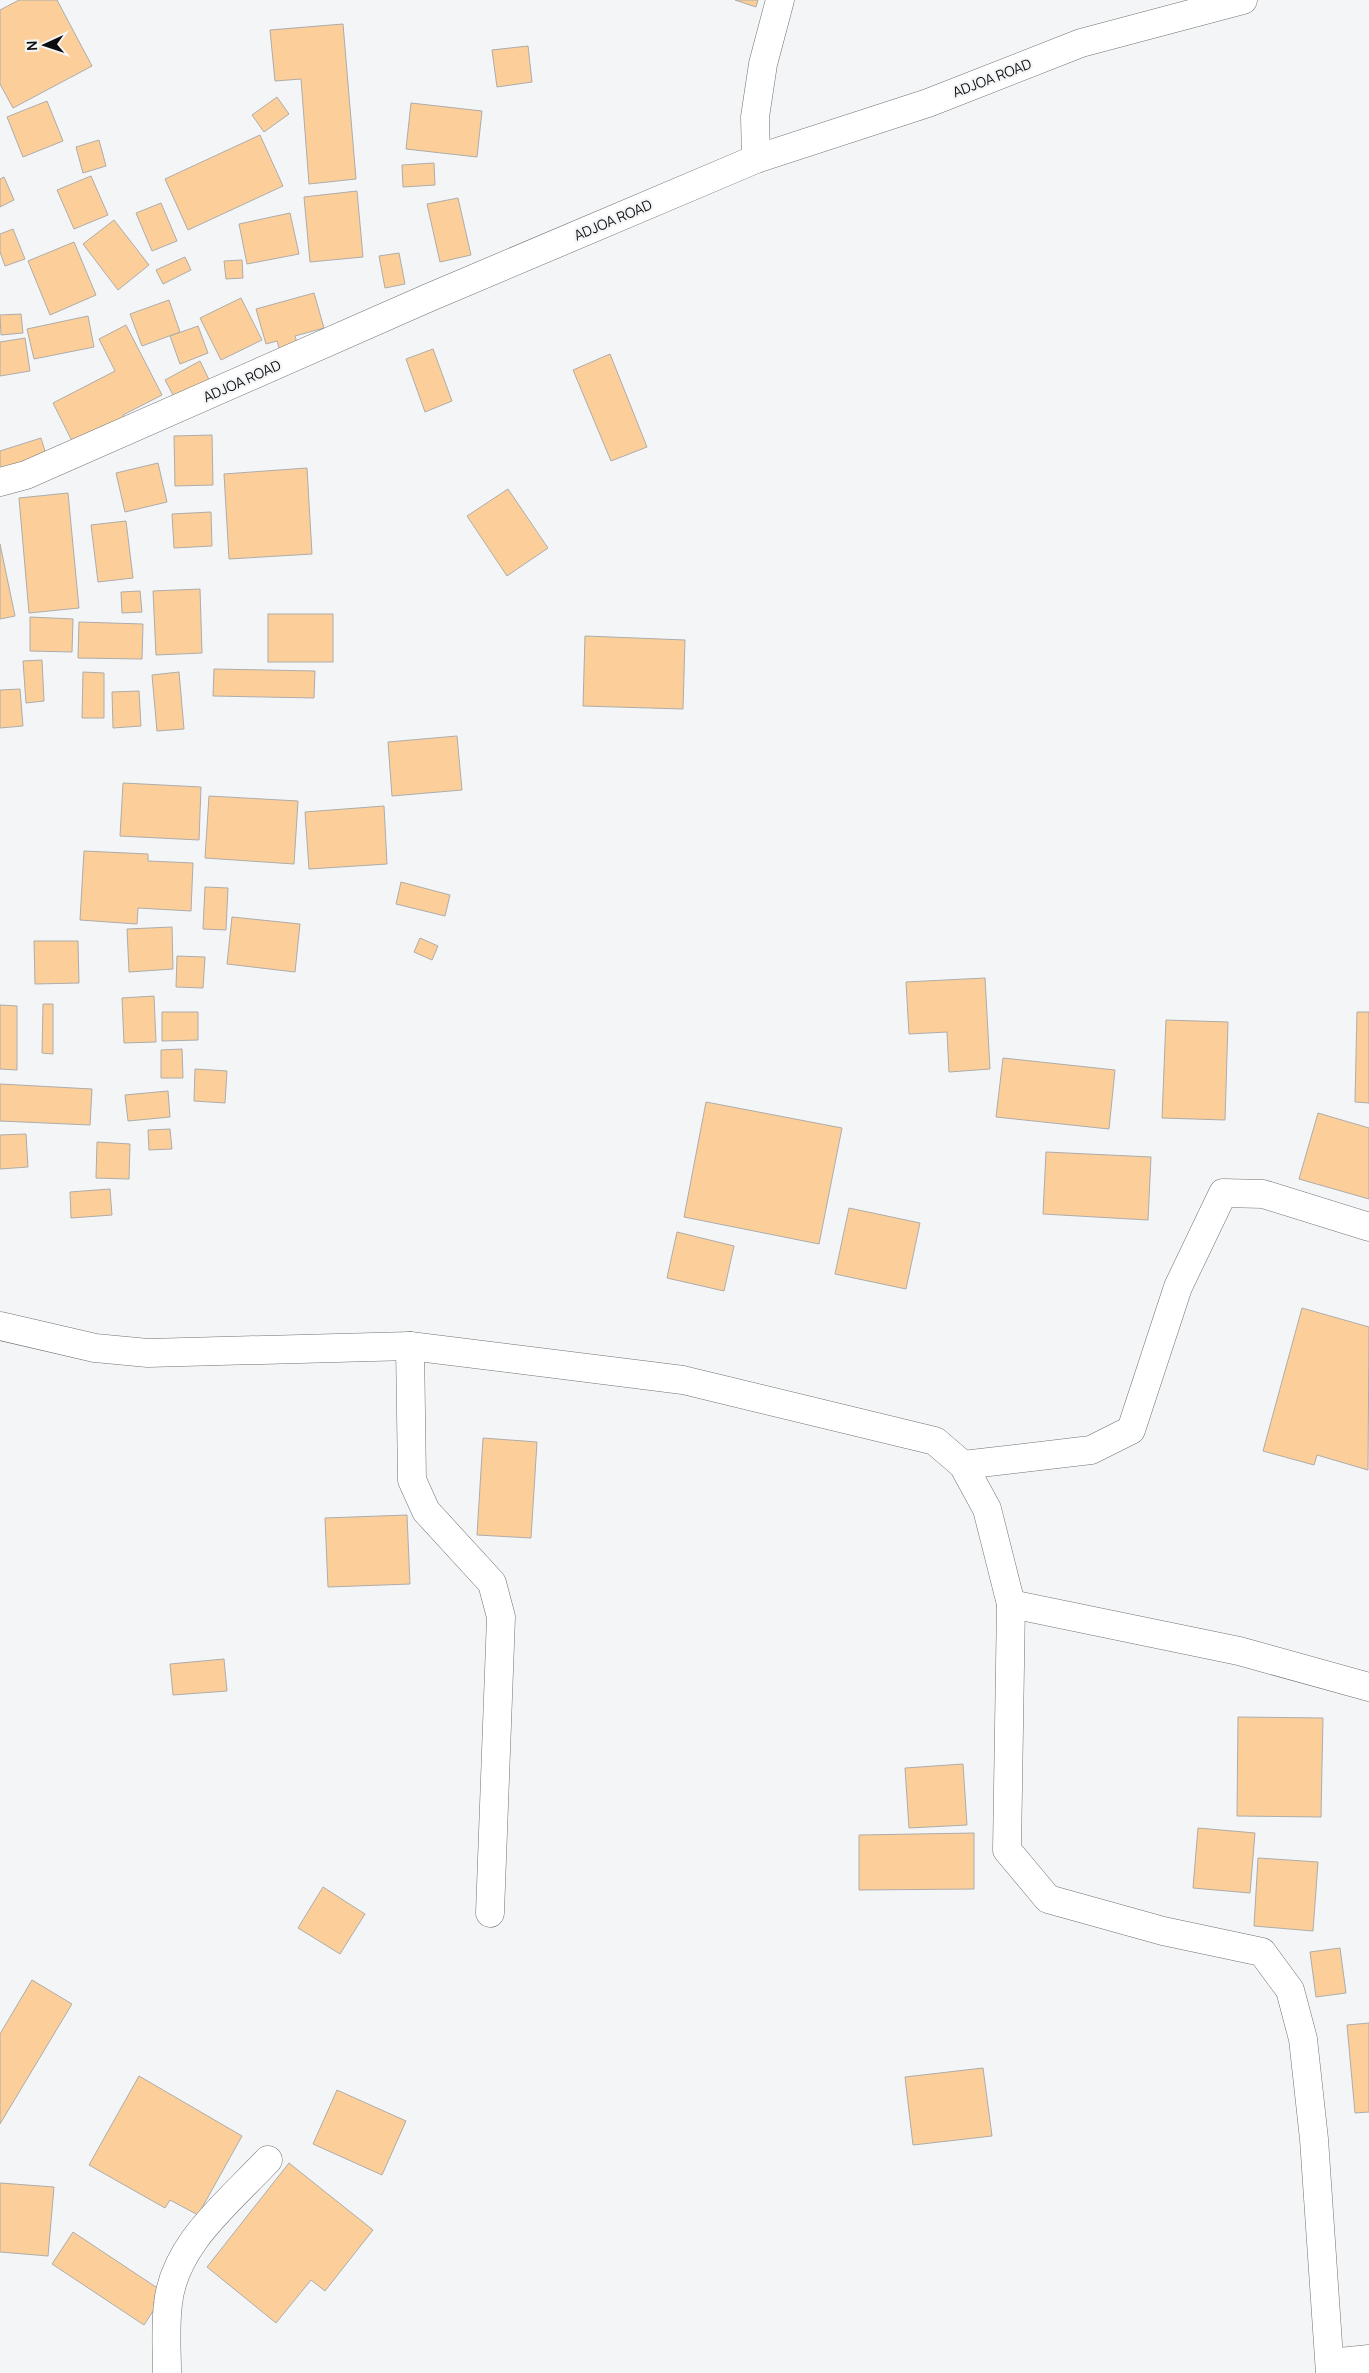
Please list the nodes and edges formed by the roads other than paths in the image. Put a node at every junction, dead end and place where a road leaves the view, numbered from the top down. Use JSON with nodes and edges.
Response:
{"nodes":[{"id":1,"x":780,"y":0,"type":"edge"},
{"id":2,"x":1243,"y":0,"type":"edge"},
{"id":3,"x":756,"y":159,"type":"junction"},
{"id":4,"x":0,"y":482,"type":"edge"},
{"id":5,"x":1369,"y":1227,"type":"edge"},
{"id":6,"x":0,"y":1326,"type":"edge"},
{"id":7,"x":410,"y":1346,"type":"junction"},
{"id":8,"x":963,"y":1465,"type":"junction"},
{"id":9,"x":1011,"y":1604,"type":"junction"},
{"id":10,"x":1369,"y":1687,"type":"edge"},
{"id":11,"x":490,"y":1913,"type":"dead end"},
{"id":12,"x":268,"y":2160,"type":"dead end"},
{"id":13,"x":1369,"y":2359,"type":"edge"},
{"id":14,"x":1330,"y":2368,"type":"edge"},
{"id":15,"x":167,"y":2373,"type":"edge"}],
"edges":[{"from":1,"to":3,"type":"street"},
{"from":2,"to":3,"type":"street","name":"ADJOA ROAD"},
{"from":3,"to":4,"type":"street","name":"ADJOA ROAD"},
{"from":5,"to":8,"type":"street"},
{"from":6,"to":7,"type":"street"},
{"from":7,"to":8,"type":"street"},
{"from":7,"to":11,"type":"street"},
{"from":8,"to":9,"type":"street"},
{"from":9,"to":10,"type":"street"},
{"from":9,"to":14,"type":"street"},
{"from":12,"to":15,"type":"street"},
{"from":13,"to":14,"type":"street"}]}
